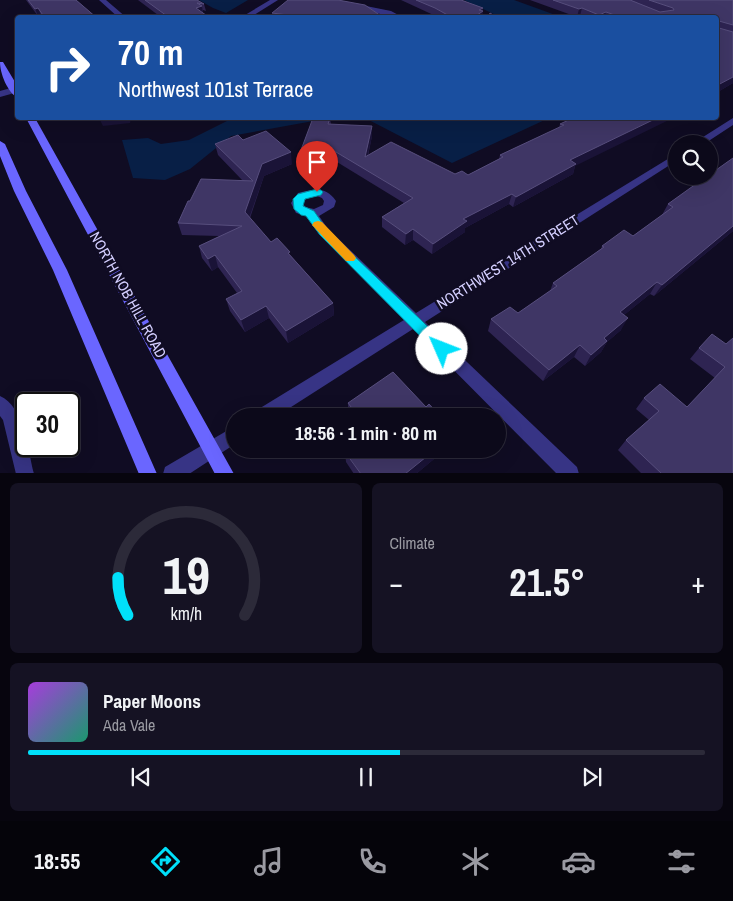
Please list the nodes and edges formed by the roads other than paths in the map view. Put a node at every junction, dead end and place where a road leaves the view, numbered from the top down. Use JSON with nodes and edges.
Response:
{"nodes":[{"id":1,"x":102,"y":0,"type":"edge"},
{"id":2,"x":275,"y":0,"type":"edge"},
{"id":3,"x":346,"y":4,"type":"edge"},
{"id":4,"x":120,"y":15,"type":"edge"},
{"id":5,"x":248,"y":15,"type":"edge"},
{"id":6,"x":395,"y":15,"type":"edge"},
{"id":7,"x":0,"y":64,"type":"edge"},
{"id":8,"x":15,"y":89,"type":"edge"},
{"id":9,"x":15,"y":91,"type":"edge"},
{"id":10,"x":0,"y":94,"type":"edge"},
{"id":11,"x":31,"y":120,"type":"edge"},
{"id":12,"x":733,"y":121,"type":"edge"},
{"id":13,"x":711,"y":135,"type":"edge"},
{"id":14,"x":0,"y":144,"type":"edge"},
{"id":15,"x":668,"y":162,"type":"edge"},
{"id":16,"x":310,"y":213,"type":"dead end"},
{"id":17,"x":414,"y":321,"type":"junction"},
{"id":18,"x":0,"y":404,"type":"edge"},
{"id":19,"x":276,"y":408,"type":"edge"},
{"id":20,"x":226,"y":440,"type":"edge"},
{"id":21,"x":211,"y":449,"type":"junction"},
{"id":22,"x":25,"y":473,"type":"edge"},
{"id":23,"x":148,"y":473,"type":"edge"},
{"id":24,"x":174,"y":473,"type":"edge"},
{"id":25,"x":224,"y":473,"type":"edge"},
{"id":26,"x":569,"y":473,"type":"edge"}],
"edges":[{"from":1,"to":4,"type":"street"},
{"from":2,"to":5,"type":"street"},
{"from":3,"to":6,"type":"street"},
{"from":7,"to":8,"type":"main road"},
{"from":9,"to":10,"type":"street"},
{"from":11,"to":21,"type":"main road","name":"NORTH NOB HILL ROAD"},
{"from":12,"to":13,"type":"street"},
{"from":14,"to":23,"type":"main road"},
{"from":15,"to":17,"type":"street","name":"NORTHWEST 14TH STREET"},
{"from":16,"to":17,"type":"street"},
{"from":17,"to":19,"type":"street","name":"NORTHWEST 14TH STREET"},
{"from":17,"to":26,"type":"street"},
{"from":18,"to":22,"type":"street"},
{"from":20,"to":21,"type":"street"},
{"from":21,"to":24,"type":"street"},
{"from":21,"to":25,"type":"main road","name":"NORTH NOB HILL ROAD"}]}
